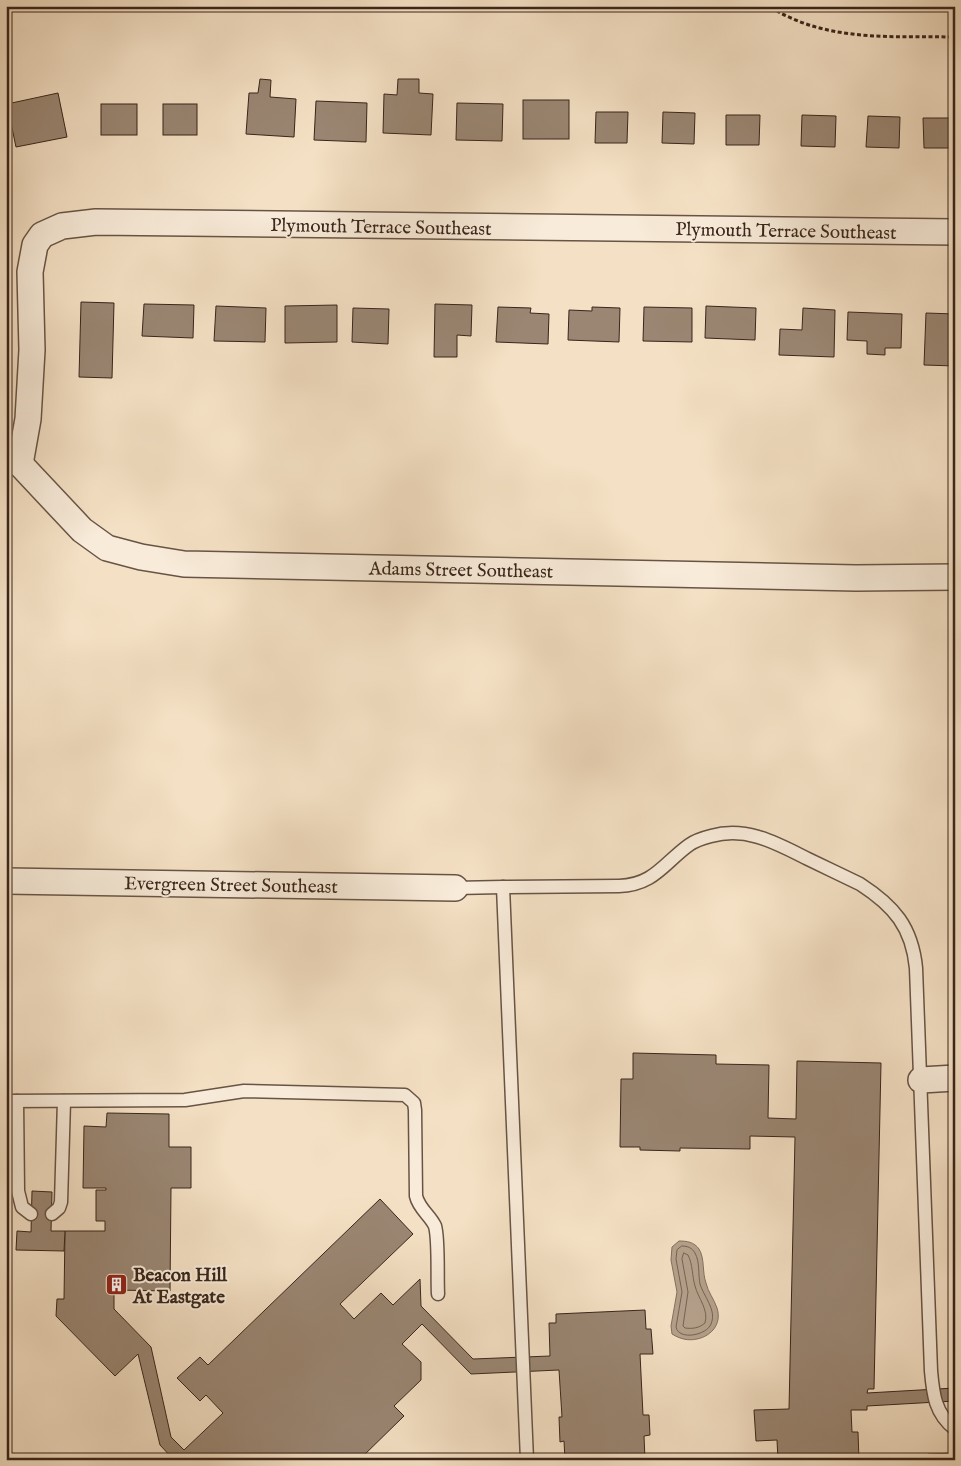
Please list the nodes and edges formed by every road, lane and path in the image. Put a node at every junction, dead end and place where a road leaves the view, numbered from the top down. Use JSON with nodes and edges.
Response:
{"nodes":[{"id":1,"x":772,"y":6,"type":"edge"},
{"id":2,"x":955,"y":37,"type":"edge"},
{"id":3,"x":955,"y":232,"type":"edge"},
{"id":4,"x":13,"y":459,"type":"edge"},
{"id":5,"x":955,"y":577,"type":"edge"},
{"id":6,"x":6,"y":881,"type":"edge"},
{"id":7,"x":503,"y":887,"type":"junction"},
{"id":8,"x":455,"y":888,"type":"joint"},
{"id":9,"x":955,"y":1078,"type":"edge"},
{"id":10,"x":920,"y":1080,"type":"junction"},
{"id":11,"x":11,"y":1101,"type":"edge"},
{"id":12,"x":64,"y":1101,"type":"junction"},
{"id":13,"x":31,"y":1214,"type":"dead end"},
{"id":14,"x":52,"y":1214,"type":"dead end"},
{"id":15,"x":438,"y":1294,"type":"dead end"},
{"id":16,"x":955,"y":1429,"type":"edge"},
{"id":17,"x":528,"y":1460,"type":"edge"}],
"edges":[{"from":1,"to":2,"type":"path"},
{"from":3,"to":4,"type":"street","name":"Plymouth Terrace Southeast"},
{"from":4,"to":5,"type":"street","name":"Adams Street Southeast"},
{"from":6,"to":8,"type":"street","name":"Evergreen Street Southeast"},
{"from":7,"to":8,"type":"lane"},
{"from":7,"to":10,"type":"lane"},
{"from":7,"to":17,"type":"lane"},
{"from":9,"to":10,"type":"street"},
{"from":10,"to":16,"type":"lane"},
{"from":11,"to":12,"type":"lane"},
{"from":11,"to":13,"type":"lane"},
{"from":12,"to":14,"type":"lane"},
{"from":12,"to":15,"type":"lane"}]}
